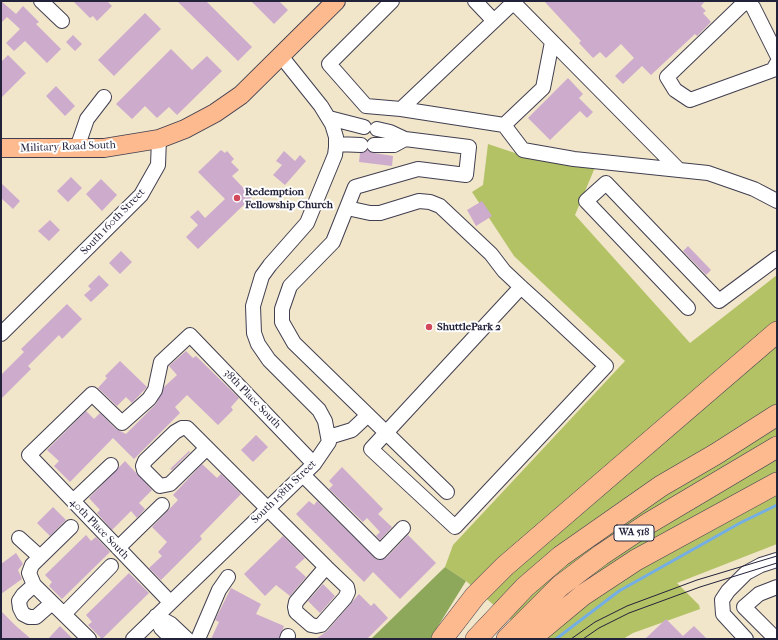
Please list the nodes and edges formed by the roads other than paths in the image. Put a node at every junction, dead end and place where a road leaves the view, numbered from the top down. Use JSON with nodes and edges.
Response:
{"nodes":[{"id":1,"x":41,"y":1,"type":"edge"},
{"id":2,"x":336,"y":1,"type":"edge"},
{"id":3,"x":392,"y":1,"type":"edge"},
{"id":4,"x":475,"y":1,"type":"edge"},
{"id":5,"x":513,"y":2,"type":"edge"},
{"id":6,"x":62,"y":21,"type":"dead end"},
{"id":7,"x":494,"y":21,"type":"junction"},
{"id":8,"x":552,"y":42,"type":"junction"},
{"id":9,"x":777,"y":55,"type":"edge"},
{"id":10,"x":281,"y":56,"type":"junction"},
{"id":11,"x":777,"y":63,"type":"edge"},
{"id":12,"x":104,"y":97,"type":"dead end"},
{"id":13,"x":401,"y":110,"type":"junction"},
{"id":14,"x":329,"y":118,"type":"junction"},
{"id":15,"x":504,"y":125,"type":"junction"},
{"id":16,"x":159,"y":139,"type":"junction"},
{"id":17,"x":405,"y":139,"type":"junction"},
{"id":18,"x":336,"y":144,"type":"junction"},
{"id":19,"x":1,"y":148,"type":"edge"},
{"id":20,"x":77,"y":148,"type":"junction"},
{"id":21,"x":607,"y":162,"type":"junction"},
{"id":22,"x":678,"y":169,"type":"junction"},
{"id":23,"x":606,"y":183,"type":"junction"},
{"id":24,"x":777,"y":201,"type":"edge"},
{"id":25,"x":347,"y":208,"type":"junction"},
{"id":26,"x":777,"y":258,"type":"edge"},
{"id":27,"x":521,"y":287,"type":"junction"},
{"id":28,"x":688,"y":308,"type":"dead end"},
{"id":29,"x":777,"y":332,"type":"edge"},
{"id":30,"x":1,"y":334,"type":"edge"},
{"id":31,"x":368,"y":415,"type":"junction"},
{"id":32,"x":777,"y":415,"type":"edge"},
{"id":33,"x":777,"y":420,"type":"edge"},
{"id":34,"x":757,"y":429,"type":"junction"},
{"id":35,"x":386,"y":432,"type":"junction"},
{"id":36,"x":329,"y":437,"type":"junction"},
{"id":37,"x":777,"y":446,"type":"edge"},
{"id":38,"x":207,"y":448,"type":"junction"},
{"id":39,"x":28,"y":455,"type":"joint"},
{"id":40,"x":314,"y":464,"type":"junction"},
{"id":41,"x":111,"y":465,"type":"dead end"},
{"id":42,"x":303,"y":475,"type":"junction"},
{"id":43,"x":777,"y":483,"type":"edge"},
{"id":44,"x":447,"y":492,"type":"dead end"},
{"id":45,"x":73,"y":501,"type":"junction"},
{"id":46,"x":162,"y":505,"type":"dead end"},
{"id":47,"x":268,"y":508,"type":"junction"},
{"id":48,"x":71,"y":526,"type":"dead end"},
{"id":49,"x":403,"y":528,"type":"dead end"},
{"id":50,"x":19,"y":538,"type":"dead end"},
{"id":51,"x":118,"y":548,"type":"junction"},
{"id":52,"x":40,"y":557,"type":"junction"},
{"id":53,"x":777,"y":560,"type":"edge"},
{"id":54,"x":111,"y":566,"type":"dead end"},
{"id":55,"x":326,"y":567,"type":"dead end"},
{"id":56,"x":228,"y":577,"type":"dead end"},
{"id":57,"x":31,"y":579,"type":"junction"},
{"id":58,"x":774,"y":592,"type":"edge"},
{"id":59,"x":170,"y":602,"type":"junction"},
{"id":60,"x":52,"y":603,"type":"junction"},
{"id":61,"x":64,"y":614,"type":"junction"},
{"id":62,"x":156,"y":616,"type":"junction"},
{"id":63,"x":89,"y":639,"type":"edge"},
{"id":64,"x":132,"y":639,"type":"edge"},
{"id":65,"x":172,"y":639,"type":"edge"},
{"id":66,"x":187,"y":639,"type":"edge"},
{"id":67,"x":198,"y":639,"type":"edge"},
{"id":68,"x":442,"y":639,"type":"edge"},
{"id":69,"x":476,"y":639,"type":"edge"},
{"id":70,"x":507,"y":639,"type":"edge"},
{"id":71,"x":530,"y":639,"type":"edge"},
{"id":72,"x":746,"y":639,"type":"edge"},
{"id":73,"x":776,"y":639,"type":"edge"}],
"edges":[{"from":1,"to":6,"type":"street"},
{"from":2,"to":10,"type":"main road"},
{"from":3,"to":13,"type":"street"},
{"from":4,"to":7,"type":"street"},
{"from":5,"to":7,"type":"street"},
{"from":5,"to":8,"type":"street"},
{"from":7,"to":13,"type":"street"},
{"from":8,"to":15,"type":"street"},
{"from":8,"to":22,"type":"street"},
{"from":9,"to":11,"type":"street"},
{"from":10,"to":14,"type":"street"},
{"from":10,"to":16,"type":"main road"},
{"from":12,"to":20,"type":"street"},
{"from":13,"to":15,"type":"street"},
{"from":14,"to":17,"type":"street"},
{"from":14,"to":18,"type":"street"},
{"from":15,"to":21,"type":"street"},
{"from":16,"to":20,"type":"main road","name":"Military Road South"},
{"from":16,"to":30,"type":"street","name":"South 160th Street"},
{"from":17,"to":18,"type":"street"},
{"from":17,"to":25,"type":"street"},
{"from":18,"to":36,"type":"street"},
{"from":19,"to":20,"type":"main road","name":"Military Road South"},
{"from":21,"to":22,"type":"street"},
{"from":21,"to":23,"type":"street"},
{"from":22,"to":24,"type":"street"},
{"from":23,"to":26,"type":"street"},
{"from":23,"to":28,"type":"street"},
{"from":25,"to":27,"type":"street"},
{"from":25,"to":31,"type":"street"},
{"from":27,"to":35,"type":"street"},
{"from":27,"to":35,"type":"street"},
{"from":29,"to":68,"type":"highway"},
{"from":31,"to":35,"type":"street"},
{"from":31,"to":36,"type":"street"},
{"from":32,"to":34,"type":"highway"},
{"from":33,"to":34,"type":"highway","number":"WA 518"},
{"from":34,"to":69,"type":"highway","number":"WA 518"},
{"from":35,"to":44,"type":"street"},
{"from":36,"to":40,"type":"street","name":"South 158th Street"},
{"from":37,"to":70,"type":"highway","number":"WA 518"},
{"from":38,"to":38,"type":"street"},
{"from":38,"to":47,"type":"street"},
{"from":39,"to":40,"type":"street","name":"38th Place South"},
{"from":39,"to":45,"type":"street","name":"40th Place South"},
{"from":40,"to":42,"type":"street","name":"South 158th Street"},
{"from":41,"to":45,"type":"street"},
{"from":42,"to":47,"type":"street","name":"South 158th Street"},
{"from":42,"to":49,"type":"street"},
{"from":43,"to":71,"type":"highway"},
{"from":45,"to":51,"type":"street","name":"40th Place South"},
{"from":46,"to":51,"type":"street"},
{"from":47,"to":55,"type":"street"},
{"from":47,"to":59,"type":"street","name":"South 158th Street"},
{"from":48,"to":52,"type":"street"},
{"from":50,"to":52,"type":"street"},
{"from":51,"to":59,"type":"street","name":"40th Place South"},
{"from":52,"to":57,"type":"street"},
{"from":53,"to":72,"type":"street"},
{"from":54,"to":61,"type":"street"},
{"from":56,"to":67,"type":"street"},
{"from":57,"to":60,"type":"street"},
{"from":57,"to":60,"type":"street"},
{"from":58,"to":73,"type":"street"},
{"from":59,"to":62,"type":"street","name":"South 158th Street"},
{"from":60,"to":61,"type":"street"},
{"from":61,"to":63,"type":"street"},
{"from":62,"to":64,"type":"street","name":"South 158th Street"},
{"from":62,"to":65,"type":"street"},
{"from":62,"to":66,"type":"street"}]}
